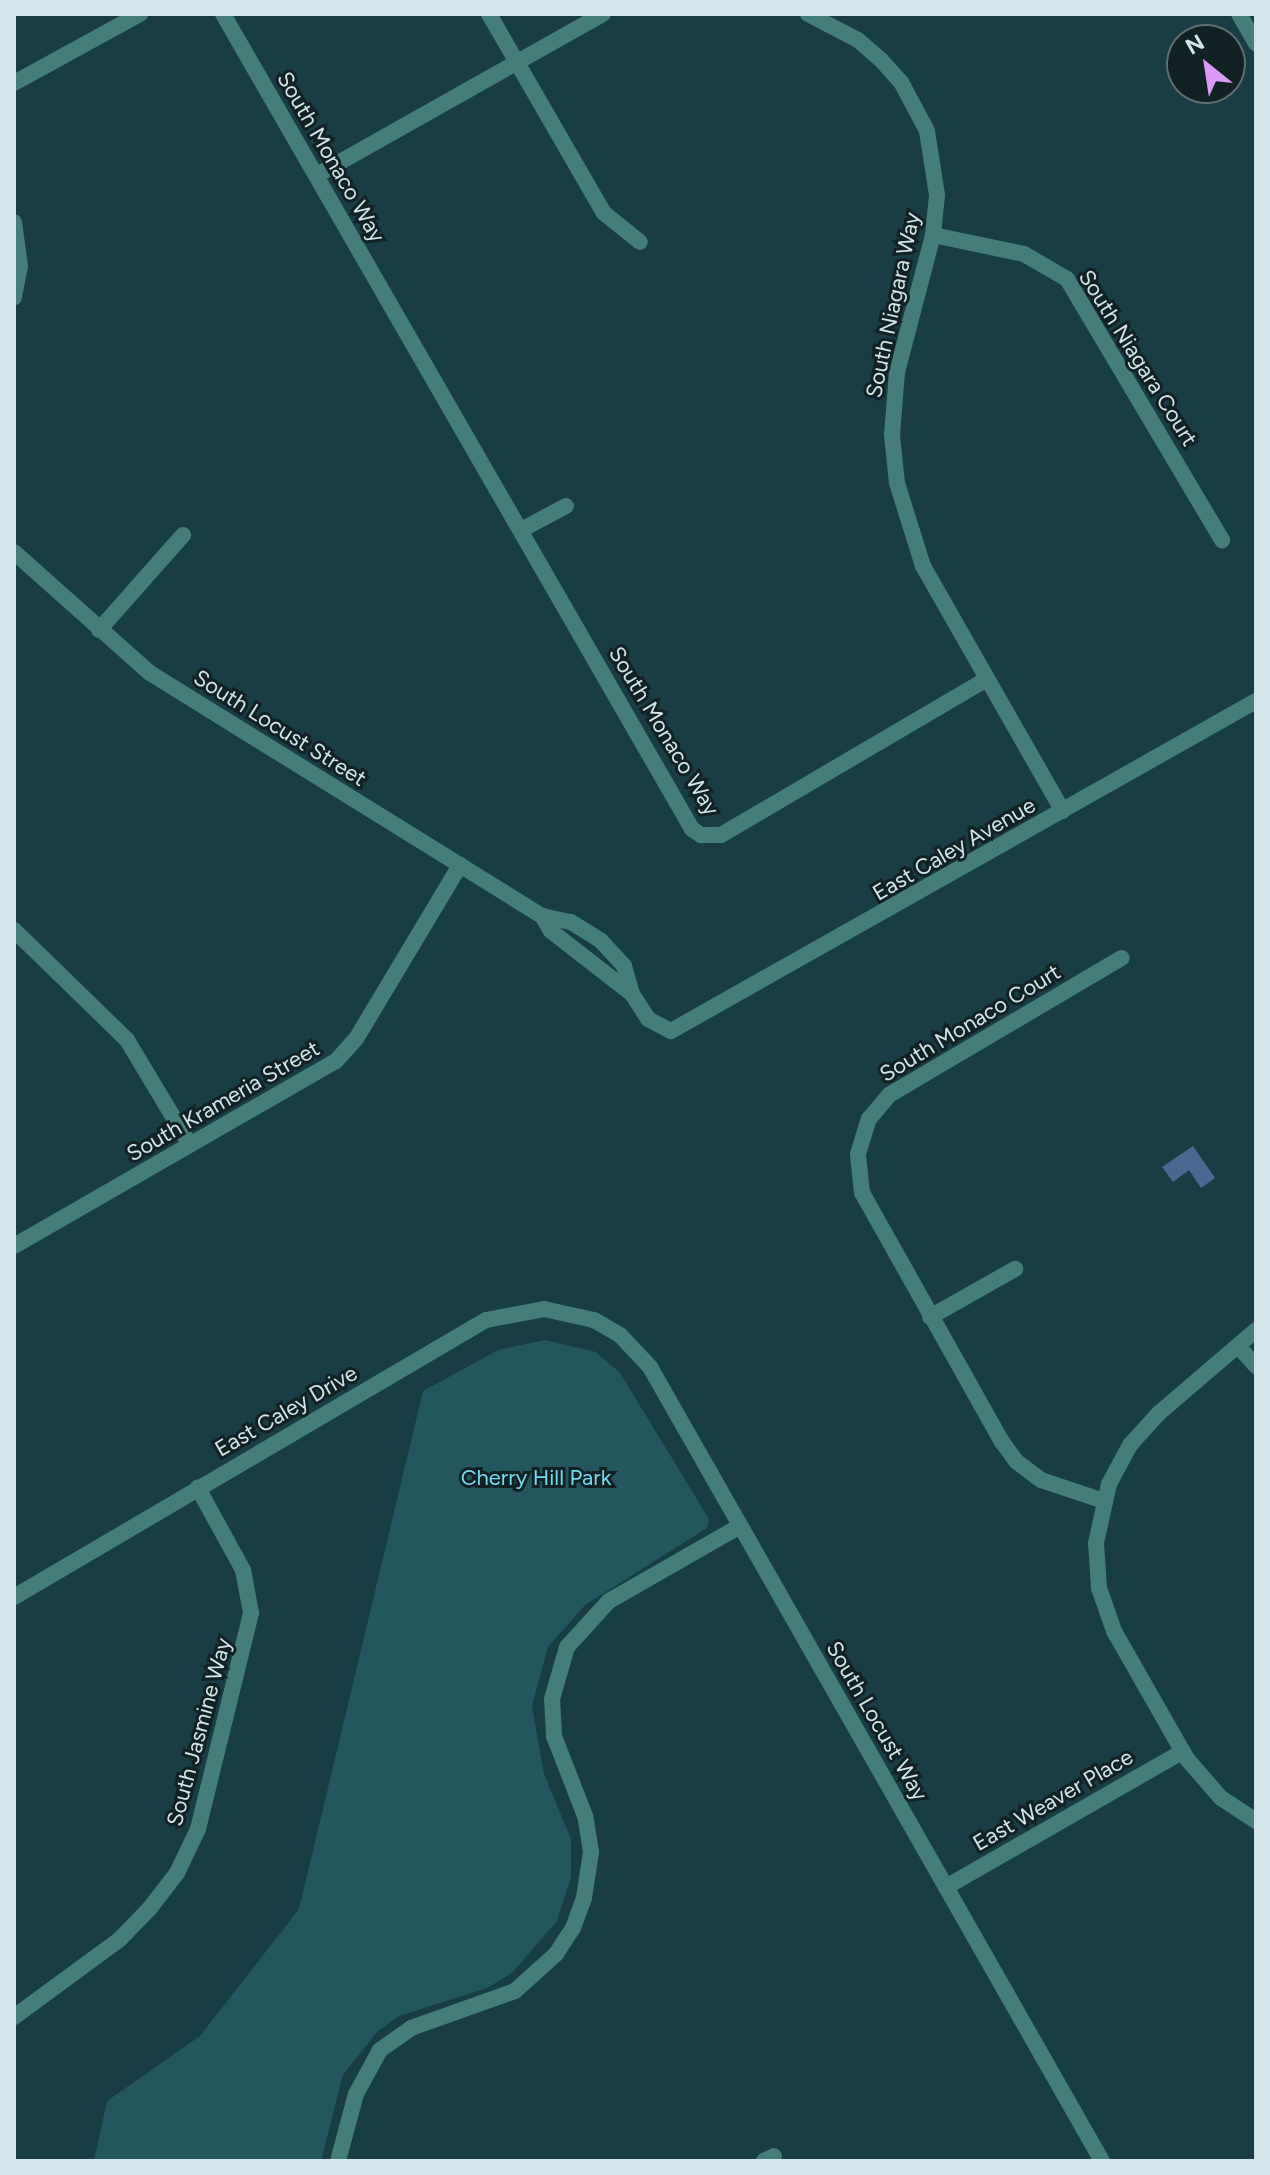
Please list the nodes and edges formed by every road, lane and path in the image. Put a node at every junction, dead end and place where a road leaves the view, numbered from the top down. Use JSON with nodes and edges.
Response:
{"nodes":[{"id":1,"x":140,"y":14,"type":"edge"},
{"id":2,"x":223,"y":14,"type":"edge"},
{"id":3,"x":489,"y":14,"type":"edge"},
{"id":4,"x":603,"y":14,"type":"edge"},
{"id":5,"x":808,"y":14,"type":"edge"},
{"id":6,"x":1239,"y":14,"type":"edge"},
{"id":7,"x":1256,"y":44,"type":"edge"},
{"id":8,"x":517,"y":60,"type":"junction"},
{"id":9,"x":14,"y":83,"type":"edge"},
{"id":10,"x":317,"y":175,"type":"junction"},
{"id":11,"x":14,"y":222,"type":"edge"},
{"id":12,"x":933,"y":235,"type":"junction"},
{"id":13,"x":640,"y":242,"type":"dead end"},
{"id":14,"x":14,"y":297,"type":"edge"},
{"id":15,"x":566,"y":506,"type":"dead end"},
{"id":16,"x":521,"y":530,"type":"junction"},
{"id":17,"x":183,"y":535,"type":"dead end"},
{"id":18,"x":1222,"y":540,"type":"dead end"},
{"id":19,"x":14,"y":552,"type":"edge"},
{"id":20,"x":99,"y":630,"type":"junction"},
{"id":21,"x":987,"y":679,"type":"junction"},
{"id":22,"x":1256,"y":701,"type":"edge"},
{"id":23,"x":1063,"y":811,"type":"junction"},
{"id":24,"x":460,"y":865,"type":"junction"},
{"id":25,"x":14,"y":930,"type":"edge"},
{"id":26,"x":1122,"y":958,"type":"dead end"},
{"id":27,"x":671,"y":1031,"type":"joint"},
{"id":28,"x":190,"y":1145,"type":"junction"},
{"id":29,"x":14,"y":1246,"type":"edge"},
{"id":30,"x":1015,"y":1269,"type":"dead end"},
{"id":31,"x":930,"y":1317,"type":"junction"},
{"id":32,"x":594,"y":1320,"type":"joint"},
{"id":33,"x":1256,"y":1330,"type":"edge"},
{"id":34,"x":1238,"y":1346,"type":"junction"},
{"id":35,"x":1256,"y":1366,"type":"edge"},
{"id":36,"x":198,"y":1488,"type":"junction"},
{"id":37,"x":1104,"y":1501,"type":"junction"},
{"id":38,"x":740,"y":1526,"type":"junction"},
{"id":39,"x":14,"y":1597,"type":"edge"},
{"id":40,"x":1183,"y":1751,"type":"junction"},
{"id":41,"x":1256,"y":1821,"type":"edge"},
{"id":42,"x":946,"y":1887,"type":"junction"},
{"id":43,"x":14,"y":2017,"type":"edge"},
{"id":44,"x":338,"y":2161,"type":"edge"},
{"id":45,"x":1102,"y":2161,"type":"edge"}],
"edges":[{"from":1,"to":9,"type":"street"},
{"from":2,"to":10,"type":"street","name":"South Monaco Way"},
{"from":3,"to":8,"type":"street"},
{"from":4,"to":8,"type":"street"},
{"from":5,"to":12,"type":"street","name":"South Niagara Way"},
{"from":6,"to":7,"type":"street"},
{"from":8,"to":10,"type":"street"},
{"from":8,"to":13,"type":"street"},
{"from":10,"to":16,"type":"street","name":"South Monaco Way"},
{"from":11,"to":14,"type":"street"},
{"from":12,"to":18,"type":"street","name":"South Niagara Court"},
{"from":12,"to":21,"type":"street","name":"South Niagara Way"},
{"from":15,"to":16,"type":"street"},
{"from":16,"to":21,"type":"street","name":"South Monaco Way"},
{"from":17,"to":20,"type":"street"},
{"from":19,"to":20,"type":"street","name":"South Locust Street"},
{"from":20,"to":24,"type":"street","name":"South Locust Street"},
{"from":21,"to":23,"type":"street","name":"South Niagara Way"},
{"from":22,"to":23,"type":"street","name":"East Caley Avenue"},
{"from":23,"to":27,"type":"street","name":"East Caley Avenue"},
{"from":24,"to":27,"type":"street","name":"South Locust Street"},
{"from":24,"to":28,"type":"street","name":"South Krameria Street"},
{"from":25,"to":28,"type":"street"},
{"from":26,"to":31,"type":"street","name":"South Monaco Court"},
{"from":28,"to":29,"type":"street","name":"South Krameria Street"},
{"from":30,"to":31,"type":"street"},
{"from":31,"to":37,"type":"street","name":"South Monaco Court"},
{"from":32,"to":36,"type":"street","name":"East Caley Drive"},
{"from":32,"to":38,"type":"street","name":"South Locust Way"},
{"from":33,"to":34,"type":"street"},
{"from":34,"to":35,"type":"street"},
{"from":34,"to":37,"type":"street"},
{"from":36,"to":39,"type":"street","name":"East Caley Drive"},
{"from":36,"to":43,"type":"street","name":"South Jasmine Way"},
{"from":37,"to":40,"type":"street"},
{"from":38,"to":42,"type":"street","name":"South Locust Way"},
{"from":38,"to":44,"type":"street"},
{"from":40,"to":41,"type":"street"},
{"from":40,"to":42,"type":"street","name":"East Weaver Place"},
{"from":42,"to":45,"type":"street","name":"South Locust Way"}]}
